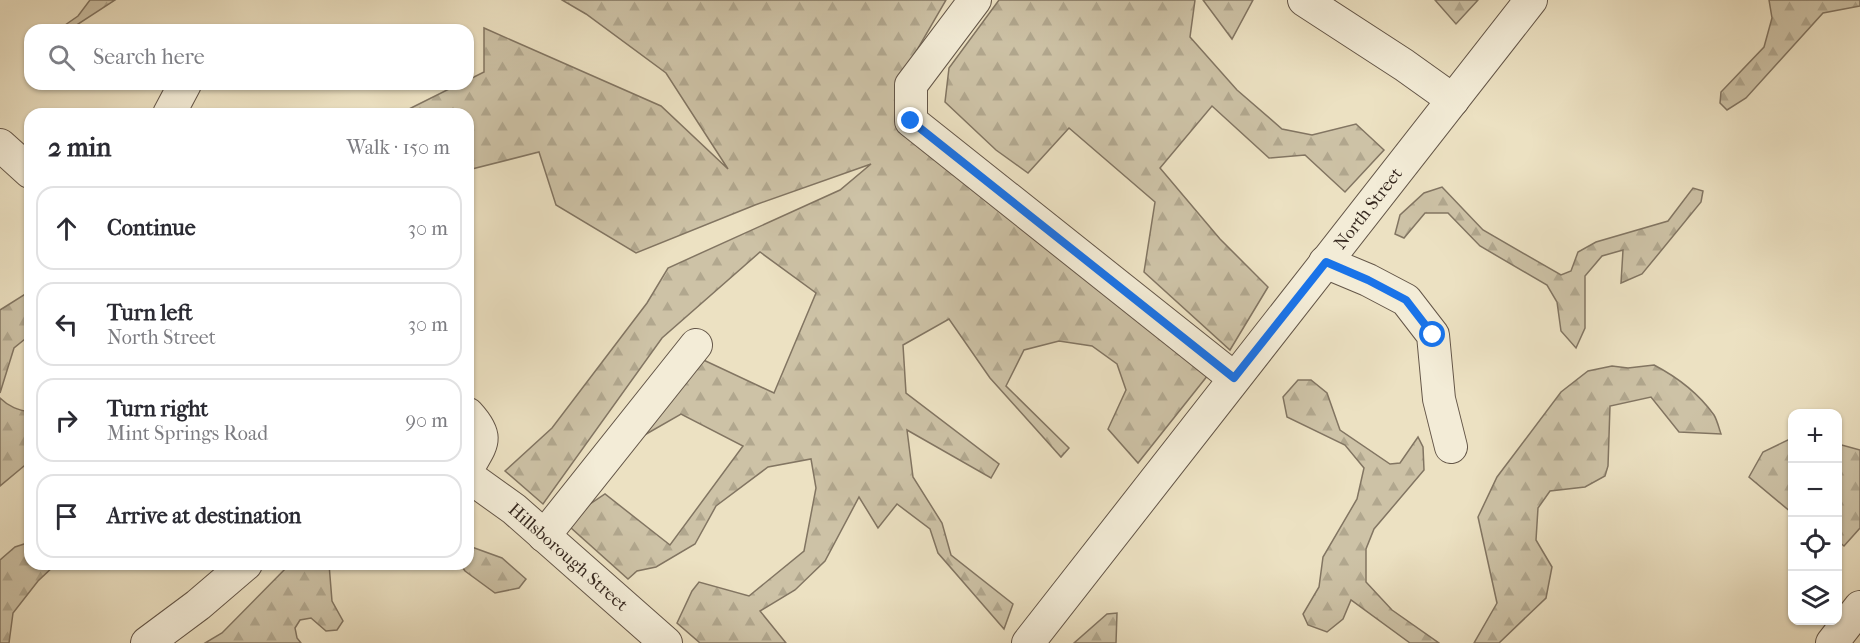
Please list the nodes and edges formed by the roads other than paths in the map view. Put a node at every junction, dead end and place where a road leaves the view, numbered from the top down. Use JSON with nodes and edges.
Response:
{"nodes":[{"id":1,"x":975,"y":0,"type":"edge"},
{"id":2,"x":1304,"y":0,"type":"edge"},
{"id":3,"x":1531,"y":0,"type":"edge"},
{"id":4,"x":182,"y":90,"type":"edge"},
{"id":5,"x":1453,"y":100,"type":"junction"},
{"id":6,"x":172,"y":108,"type":"edge"},
{"id":7,"x":0,"y":145,"type":"edge"},
{"id":8,"x":24,"y":167,"type":"edge"},
{"id":9,"x":1326,"y":262,"type":"junction"},
{"id":10,"x":696,"y":345,"type":"dead end"},
{"id":11,"x":1234,"y":378,"type":"junction"},
{"id":12,"x":474,"y":421,"type":"edge"},
{"id":13,"x":1452,"y":447,"type":"dead end"},
{"id":14,"x":474,"y":457,"type":"edge"},
{"id":15,"x":474,"y":480,"type":"edge"},
{"id":16,"x":544,"y":536,"type":"junction"},
{"id":17,"x":239,"y":570,"type":"edge"},
{"id":18,"x":1860,"y":607,"type":"edge"},
{"id":19,"x":147,"y":643,"type":"edge"},
{"id":20,"x":666,"y":643,"type":"edge"},
{"id":21,"x":1028,"y":643,"type":"edge"},
{"id":22,"x":1832,"y":643,"type":"edge"}],
"edges":[{"from":1,"to":11,"type":"street"},
{"from":2,"to":5,"type":"street"},
{"from":3,"to":5,"type":"street","name":"North Street"},
{"from":4,"to":6,"type":"street"},
{"from":5,"to":9,"type":"street","name":"North Street"},
{"from":7,"to":8,"type":"street"},
{"from":9,"to":11,"type":"street","name":"North Street"},
{"from":9,"to":13,"type":"street"},
{"from":10,"to":16,"type":"street"},
{"from":11,"to":21,"type":"street","name":"North Street"},
{"from":12,"to":14,"type":"street"},
{"from":15,"to":16,"type":"street","name":"Hillsborough Street"},
{"from":16,"to":20,"type":"street","name":"Hillsborough Street"},
{"from":17,"to":19,"type":"street"},
{"from":18,"to":22,"type":"street"}]}
